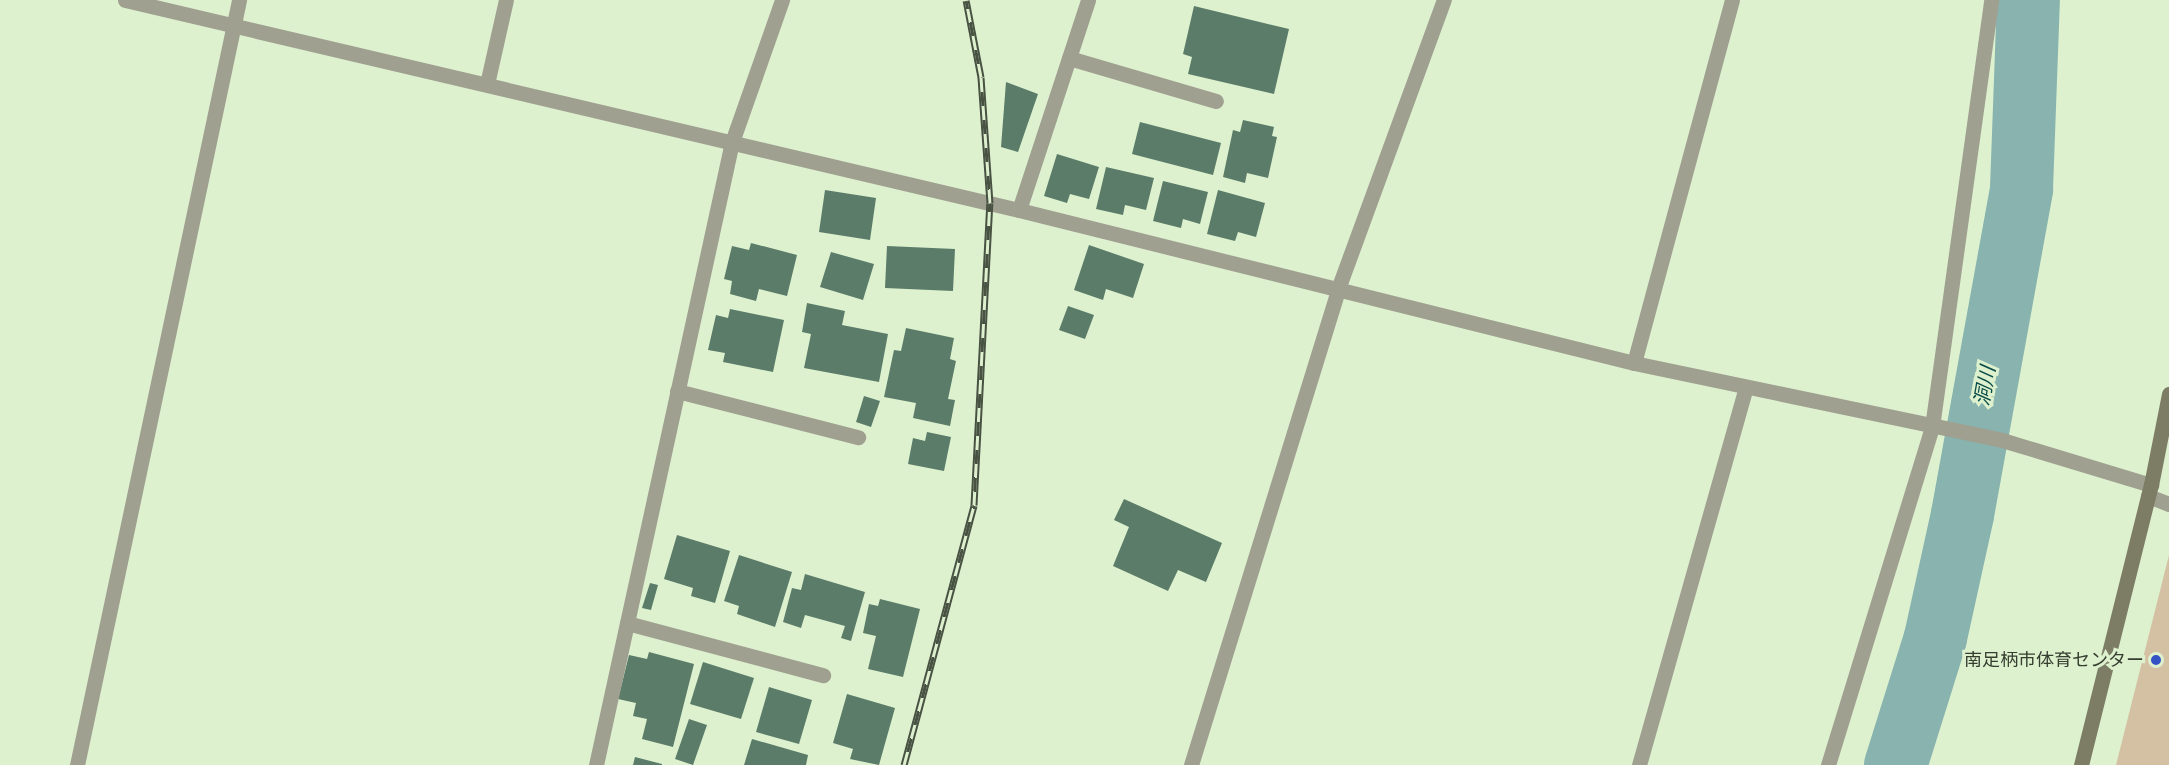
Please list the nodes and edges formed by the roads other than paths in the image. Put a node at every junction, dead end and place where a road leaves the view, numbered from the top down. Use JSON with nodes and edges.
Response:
{"nodes":[{"id":1,"x":125,"y":0,"type":"edge"},
{"id":2,"x":238,"y":0,"type":"edge"},
{"id":3,"x":506,"y":0,"type":"edge"},
{"id":4,"x":782,"y":0,"type":"edge"},
{"id":5,"x":1088,"y":0,"type":"edge"},
{"id":6,"x":1444,"y":0,"type":"edge"},
{"id":7,"x":1732,"y":0,"type":"edge"},
{"id":8,"x":1991,"y":0,"type":"edge"},
{"id":9,"x":233,"y":25,"type":"junction"},
{"id":10,"x":1069,"y":58,"type":"junction"},
{"id":11,"x":487,"y":84,"type":"junction"},
{"id":12,"x":1216,"y":101,"type":"dead end"},
{"id":13,"x":732,"y":142,"type":"junction"},
{"id":14,"x":1019,"y":210,"type":"junction"},
{"id":15,"x":1338,"y":289,"type":"junction"},
{"id":16,"x":1634,"y":363,"type":"junction"},
{"id":17,"x":1746,"y":388,"type":"junction"},
{"id":18,"x":677,"y":391,"type":"junction"},
{"id":19,"x":2169,"y":394,"type":"edge"},
{"id":20,"x":1932,"y":427,"type":"junction"},
{"id":21,"x":858,"y":437,"type":"dead end"},
{"id":22,"x":2149,"y":490,"type":"junction"},
{"id":23,"x":2169,"y":504,"type":"edge"},
{"id":24,"x":627,"y":623,"type":"junction"},
{"id":25,"x":823,"y":675,"type":"dead end"},
{"id":26,"x":77,"y":765,"type":"edge"},
{"id":27,"x":596,"y":765,"type":"edge"},
{"id":28,"x":1191,"y":765,"type":"edge"},
{"id":29,"x":1639,"y":765,"type":"edge"},
{"id":30,"x":1828,"y":765,"type":"edge"},
{"id":31,"x":2081,"y":765,"type":"edge"}],
"edges":[{"from":1,"to":9,"type":"street"},
{"from":2,"to":9,"type":"street"},
{"from":3,"to":11,"type":"street"},
{"from":4,"to":13,"type":"street"},
{"from":5,"to":10,"type":"street"},
{"from":6,"to":15,"type":"street"},
{"from":7,"to":16,"type":"street"},
{"from":8,"to":20,"type":"street"},
{"from":9,"to":11,"type":"street"},
{"from":9,"to":26,"type":"street"},
{"from":10,"to":12,"type":"street"},
{"from":10,"to":14,"type":"street"},
{"from":11,"to":13,"type":"street"},
{"from":13,"to":14,"type":"street"},
{"from":13,"to":18,"type":"street"},
{"from":14,"to":15,"type":"street"},
{"from":15,"to":16,"type":"street"},
{"from":15,"to":28,"type":"street"},
{"from":16,"to":17,"type":"street"},
{"from":17,"to":20,"type":"street"},
{"from":17,"to":29,"type":"street"},
{"from":18,"to":21,"type":"street"},
{"from":18,"to":24,"type":"street"},
{"from":19,"to":22,"type":"street"},
{"from":20,"to":22,"type":"street"},
{"from":20,"to":30,"type":"street"},
{"from":22,"to":23,"type":"street"},
{"from":22,"to":31,"type":"street"},
{"from":24,"to":25,"type":"street"},
{"from":24,"to":27,"type":"street"}]}
